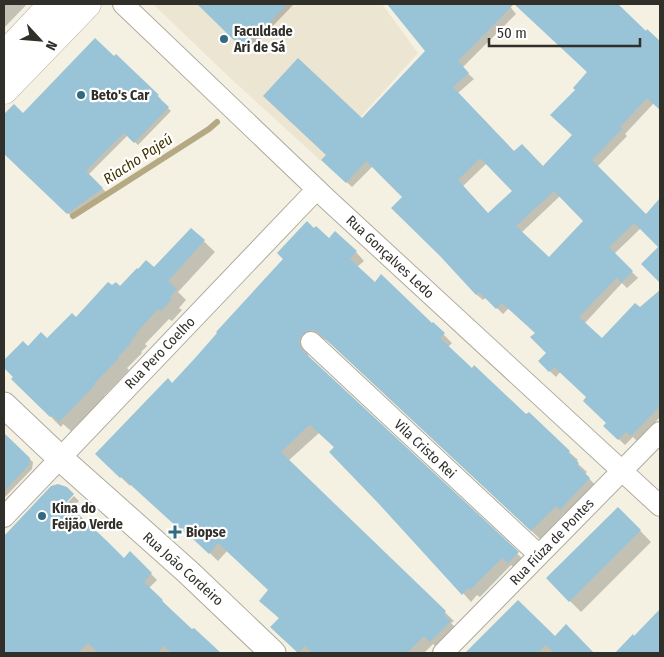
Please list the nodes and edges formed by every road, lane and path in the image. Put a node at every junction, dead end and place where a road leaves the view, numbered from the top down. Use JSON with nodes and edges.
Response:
{"nodes":[{"id":1,"x":53,"y":4,"type":"edge"},
{"id":2,"x":87,"y":4,"type":"edge"},
{"id":3,"x":124,"y":4,"type":"edge"},
{"id":4,"x":4,"y":56,"type":"edge"},
{"id":5,"x":4,"y":90,"type":"edge"},
{"id":6,"x":316,"y":189,"type":"junction"},
{"id":7,"x":311,"y":342,"type":"dead end"},
{"id":8,"x":4,"y":405,"type":"edge"},
{"id":9,"x":660,"y":432,"type":"edge"},
{"id":10,"x":60,"y":458,"type":"junction"},
{"id":11,"x":622,"y":470,"type":"junction"},
{"id":12,"x":660,"y":506,"type":"edge"},
{"id":13,"x":4,"y":517,"type":"edge"},
{"id":14,"x":539,"y":555,"type":"junction"},
{"id":15,"x":273,"y":653,"type":"edge"},
{"id":16,"x":443,"y":653,"type":"edge"}],
"edges":[{"from":1,"to":4,"type":"main road"},
{"from":2,"to":5,"type":"main road"},
{"from":3,"to":6,"type":"street","name":"Rua Gonçalves Ledo"},
{"from":6,"to":10,"type":"street","name":"Rua Pero Coelho"},
{"from":6,"to":11,"type":"street","name":"Rua Gonçalves Ledo"},
{"from":7,"to":14,"type":"street","name":"Vila Cristo Rei"},
{"from":8,"to":10,"type":"street","name":"Rua João Cordeiro"},
{"from":9,"to":11,"type":"street","name":"Rua Fiúza de Pontes"},
{"from":10,"to":13,"type":"street","name":"Rua Pero Coelho"},
{"from":10,"to":15,"type":"street","name":"Rua João Cordeiro"},
{"from":11,"to":12,"type":"street","name":"Rua Gonçalves Ledo"},
{"from":11,"to":14,"type":"street","name":"Rua Fiúza de Pontes"},
{"from":14,"to":16,"type":"street","name":"Rua Fiúza de Pontes"}]}
